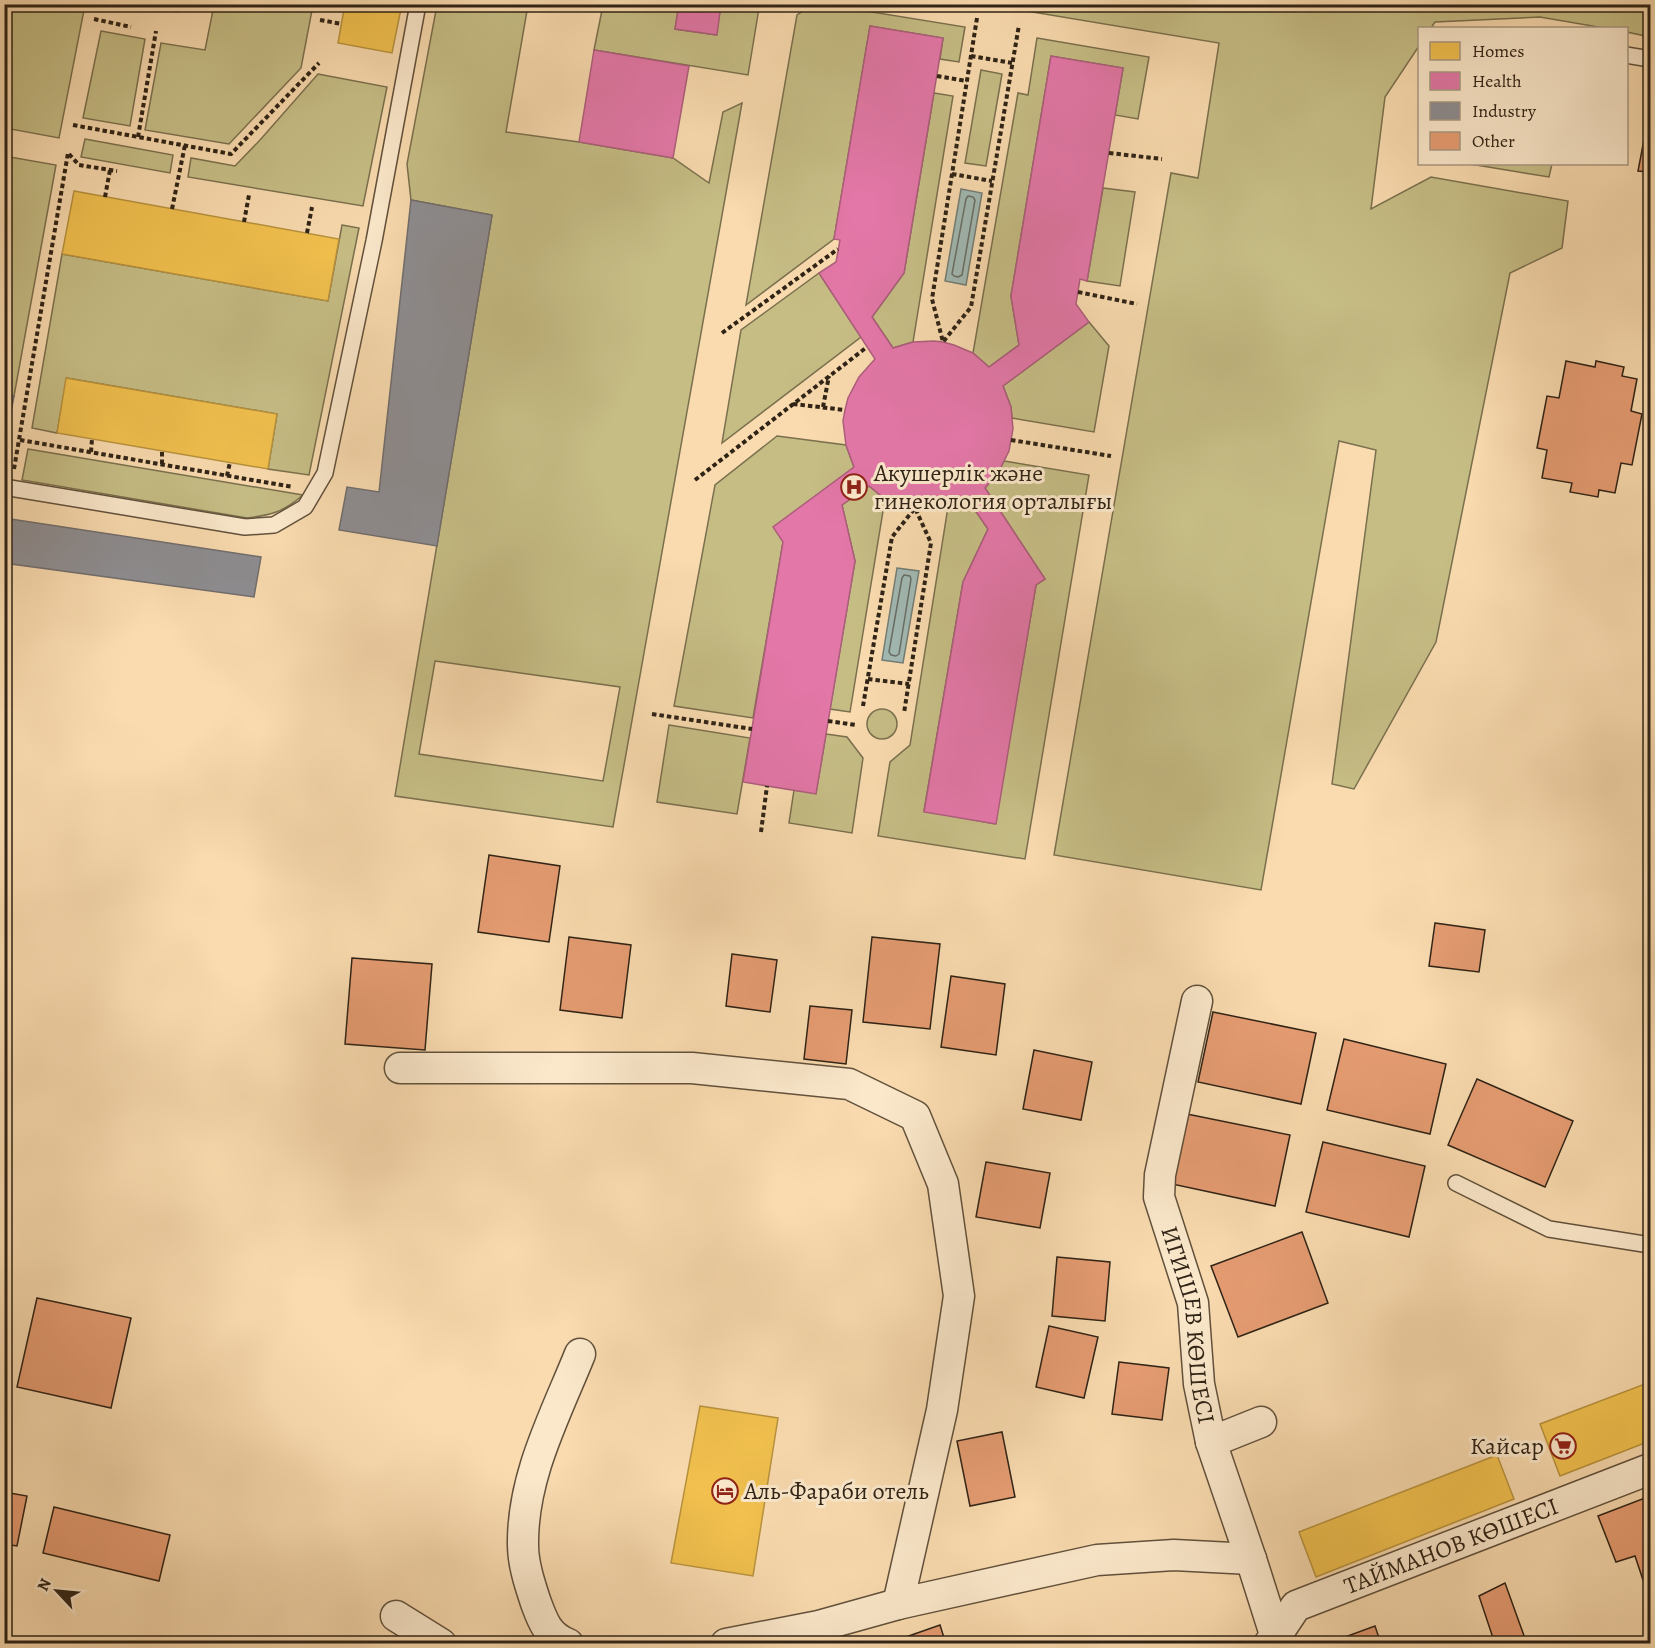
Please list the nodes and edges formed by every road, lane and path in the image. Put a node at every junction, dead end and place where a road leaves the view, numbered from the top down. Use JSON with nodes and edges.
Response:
{"nodes":[{"id":1,"x":418,"y":4,"type":"edge"},
{"id":2,"x":977,"y":18,"type":"dead end"},
{"id":3,"x":94,"y":19,"type":"dead end"},
{"id":4,"x":321,"y":20,"type":"dead end"},
{"id":5,"x":342,"y":24,"type":"dead end"},
{"id":6,"x":1019,"y":25,"type":"dead end"},
{"id":7,"x":131,"y":27,"type":"dead end"},
{"id":8,"x":156,"y":31,"type":"dead end"},
{"id":9,"x":1628,"y":55,"type":"edge"},
{"id":10,"x":971,"y":56,"type":"junction"},
{"id":11,"x":1650,"y":59,"type":"edge"},
{"id":12,"x":319,"y":63,"type":"dead end"},
{"id":13,"x":1012,"y":63,"type":"junction"},
{"id":14,"x":937,"y":76,"type":"dead end"},
{"id":15,"x":967,"y":81,"type":"junction"},
{"id":16,"x":74,"y":125,"type":"dead end"},
{"id":17,"x":138,"y":137,"type":"junction"},
{"id":18,"x":185,"y":145,"type":"junction"},
{"id":19,"x":1109,"y":153,"type":"dead end"},
{"id":20,"x":1162,"y":159,"type":"dead end"},
{"id":21,"x":110,"y":170,"type":"junction"},
{"id":22,"x":117,"y":171,"type":"dead end"},
{"id":23,"x":952,"y":174,"type":"junction"},
{"id":24,"x":992,"y":181,"type":"junction"},
{"id":25,"x":249,"y":195,"type":"dead end"},
{"id":26,"x":105,"y":197,"type":"dead end"},
{"id":27,"x":312,"y":207,"type":"dead end"},
{"id":28,"x":172,"y":209,"type":"dead end"},
{"id":29,"x":244,"y":222,"type":"dead end"},
{"id":30,"x":307,"y":233,"type":"dead end"},
{"id":31,"x":838,"y":249,"type":"dead end"},
{"id":32,"x":1077,"y":292,"type":"dead end"},
{"id":33,"x":1137,"y":304,"type":"dead end"},
{"id":34,"x":722,"y":333,"type":"dead end"},
{"id":35,"x":867,"y":346,"type":"dead end"},
{"id":36,"x":828,"y":376,"type":"junction"},
{"id":37,"x":793,"y":404,"type":"junction"},
{"id":38,"x":823,"y":408,"type":"junction"},
{"id":39,"x":845,"y":410,"type":"dead end"},
{"id":40,"x":92,"y":439,"type":"dead end"},
{"id":41,"x":19,"y":440,"type":"junction"},
{"id":42,"x":1011,"y":440,"type":"dead end"},
{"id":43,"x":162,"y":451,"type":"dead end"},
{"id":44,"x":91,"y":452,"type":"junction"},
{"id":45,"x":1111,"y":456,"type":"dead end"},
{"id":46,"x":230,"y":462,"type":"dead end"},
{"id":47,"x":162,"y":464,"type":"junction"},
{"id":48,"x":227,"y":476,"type":"junction"},
{"id":49,"x":695,"y":480,"type":"dead end"},
{"id":50,"x":8,"y":488,"type":"edge"},
{"id":51,"x":315,"y":491,"type":"junction"},
{"id":52,"x":868,"y":679,"type":"junction"},
{"id":53,"x":909,"y":684,"type":"junction"},
{"id":54,"x":863,"y":706,"type":"dead end"},
{"id":55,"x":904,"y":713,"type":"dead end"},
{"id":56,"x":652,"y":714,"type":"dead end"},
{"id":57,"x":828,"y":721,"type":"dead end"},
{"id":58,"x":856,"y":724,"type":"dead end"},
{"id":59,"x":752,"y":729,"type":"dead end"},
{"id":60,"x":767,"y":786,"type":"dead end"},
{"id":61,"x":761,"y":832,"type":"dead end"},
{"id":62,"x":1197,"y":1001,"type":"dead end"},
{"id":63,"x":400,"y":1068,"type":"dead end"},
{"id":64,"x":1456,"y":1183,"type":"dead end"},
{"id":65,"x":1650,"y":1245,"type":"edge"},
{"id":66,"x":580,"y":1354,"type":"dead end"},
{"id":67,"x":1262,"y":1422,"type":"dead end"},
{"id":68,"x":1211,"y":1442,"type":"junction"},
{"id":69,"x":1650,"y":1469,"type":"edge"},
{"id":70,"x":1251,"y":1559,"type":"junction"},
{"id":71,"x":898,"y":1604,"type":"junction"},
{"id":72,"x":396,"y":1616,"type":"dead end"},
{"id":73,"x":817,"y":1635,"type":"edge"},
{"id":74,"x":1274,"y":1641,"type":"edge"},
{"id":75,"x":441,"y":1644,"type":"edge"},
{"id":76,"x":568,"y":1644,"type":"edge"},
{"id":77,"x":726,"y":1644,"type":"edge"}],
"edges":[{"from":1,"to":51,"type":"lane"},
{"from":2,"to":10,"type":"path"},
{"from":3,"to":7,"type":"path"},
{"from":4,"to":5,"type":"path"},
{"from":6,"to":13,"type":"path"},
{"from":8,"to":17,"type":"path"},
{"from":9,"to":11,"type":"lane"},
{"from":10,"to":13,"type":"path"},
{"from":10,"to":15,"type":"path"},
{"from":12,"to":18,"type":"path"},
{"from":13,"to":24,"type":"path"},
{"from":14,"to":15,"type":"path"},
{"from":15,"to":23,"type":"path"},
{"from":16,"to":17,"type":"path"},
{"from":17,"to":18,"type":"path"},
{"from":18,"to":28,"type":"path"},
{"from":19,"to":20,"type":"path"},
{"from":21,"to":22,"type":"path"},
{"from":21,"to":26,"type":"path"},
{"from":21,"to":41,"type":"path"},
{"from":23,"to":24,"type":"path"},
{"from":23,"to":24,"type":"path"},
{"from":25,"to":29,"type":"path"},
{"from":27,"to":30,"type":"path"},
{"from":31,"to":34,"type":"path"},
{"from":32,"to":33,"type":"path"},
{"from":35,"to":36,"type":"path"},
{"from":36,"to":37,"type":"path"},
{"from":36,"to":38,"type":"path"},
{"from":37,"to":38,"type":"path"},
{"from":37,"to":49,"type":"path"},
{"from":38,"to":39,"type":"path"},
{"from":40,"to":44,"type":"path"},
{"from":41,"to":44,"type":"path"},
{"from":41,"to":50,"type":"path"},
{"from":42,"to":45,"type":"path"},
{"from":43,"to":47,"type":"path"},
{"from":44,"to":47,"type":"path"},
{"from":46,"to":48,"type":"path"},
{"from":47,"to":48,"type":"path"},
{"from":48,"to":51,"type":"path"},
{"from":50,"to":51,"type":"lane"},
{"from":52,"to":53,"type":"path"},
{"from":52,"to":53,"type":"path"},
{"from":52,"to":54,"type":"path"},
{"from":53,"to":55,"type":"path"},
{"from":56,"to":59,"type":"path"},
{"from":57,"to":58,"type":"path"},
{"from":60,"to":61,"type":"path"},
{"from":62,"to":68,"type":"street","name":"ИГИШЕВ КӨШЕСІ"},
{"from":63,"to":71,"type":"street"},
{"from":64,"to":65,"type":"lane"},
{"from":66,"to":76,"type":"street"},
{"from":67,"to":68,"type":"street"},
{"from":68,"to":70,"type":"street","name":"ИГИШЕВ КӨШЕСІ"},
{"from":69,"to":74,"type":"street","name":"ТАЙМАНОВ КӨШЕСІ"},
{"from":70,"to":71,"type":"street"},
{"from":70,"to":74,"type":"street","name":"ИГИШЕВ КӨШЕСІ"},
{"from":71,"to":73,"type":"street"},
{"from":72,"to":75,"type":"street"},
{"from":73,"to":77,"type":"street"}]}
